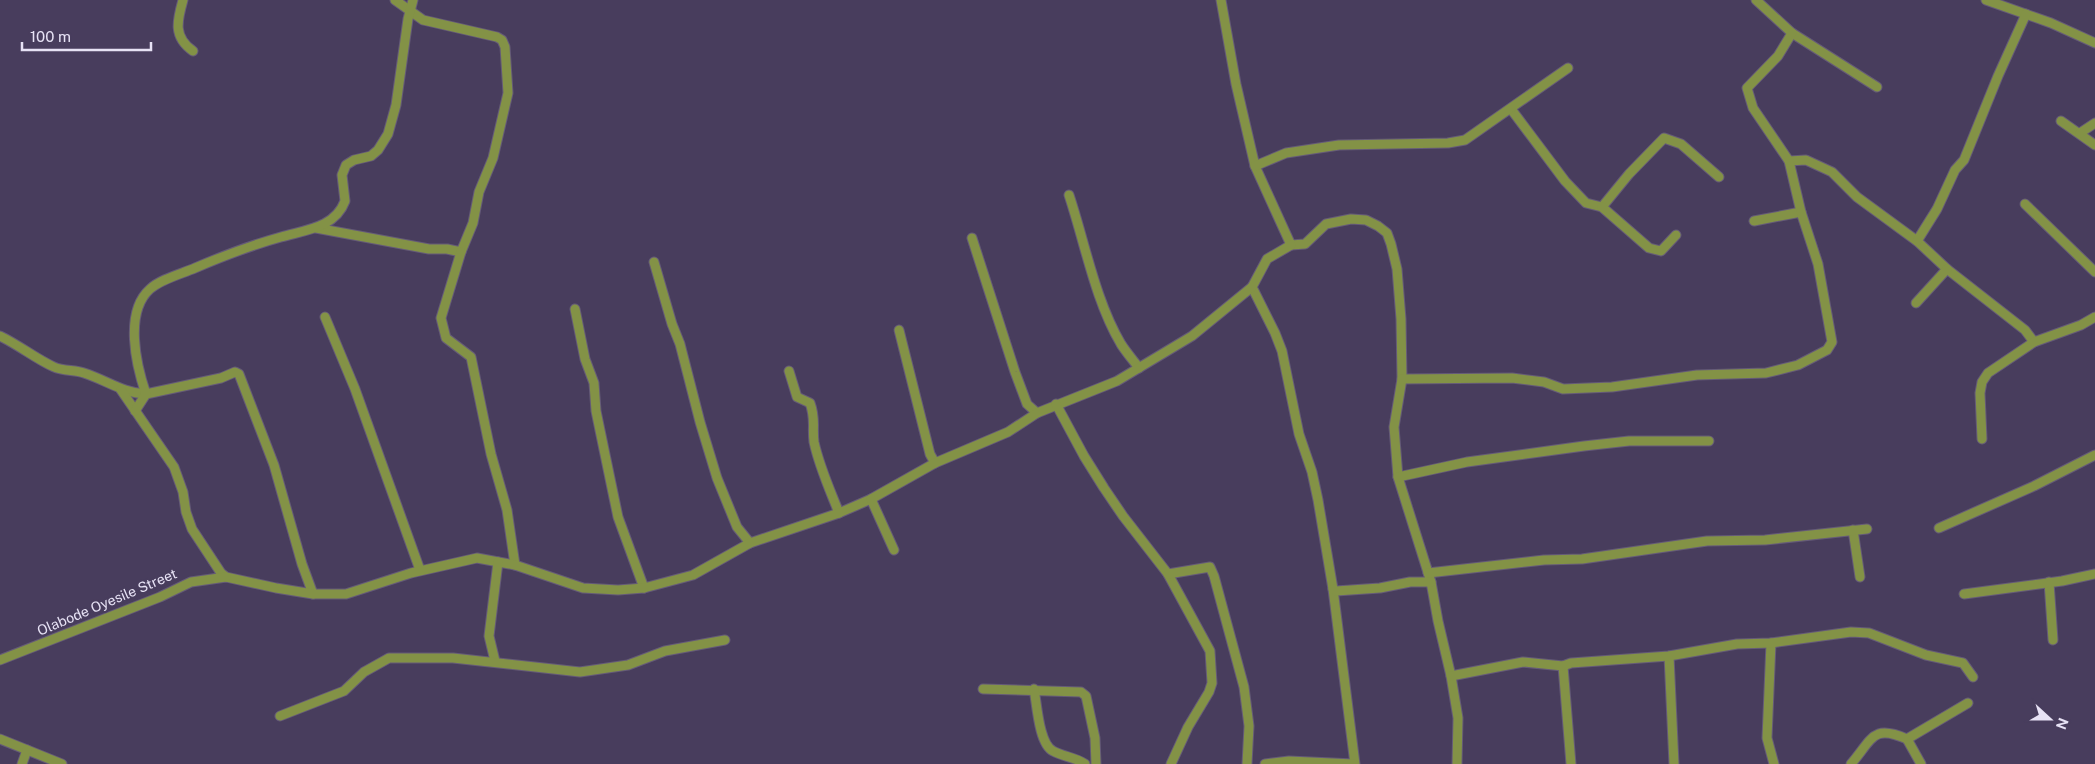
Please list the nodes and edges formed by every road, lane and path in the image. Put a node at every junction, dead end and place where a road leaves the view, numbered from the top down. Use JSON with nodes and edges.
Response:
{"nodes":[{"id":1,"x":183,"y":0,"type":"edge"},
{"id":2,"x":395,"y":0,"type":"edge"},
{"id":3,"x":413,"y":0,"type":"edge"},
{"id":4,"x":1221,"y":0,"type":"edge"},
{"id":5,"x":1756,"y":0,"type":"edge"},
{"id":6,"x":1986,"y":0,"type":"edge"},
{"id":7,"x":410,"y":11,"type":"junction"},
{"id":8,"x":2026,"y":14,"type":"junction"},
{"id":9,"x":1792,"y":33,"type":"junction"},
{"id":10,"x":2095,"y":43,"type":"edge"},
{"id":11,"x":193,"y":51,"type":"dead end"},
{"id":12,"x":1568,"y":68,"type":"dead end"},
{"id":13,"x":1877,"y":87,"type":"dead end"},
{"id":14,"x":1511,"y":109,"type":"junction"},
{"id":15,"x":2061,"y":121,"type":"dead end"},
{"id":16,"x":2095,"y":123,"type":"edge"},
{"id":17,"x":2080,"y":133,"type":"junction"},
{"id":18,"x":2095,"y":145,"type":"edge"},
{"id":19,"x":1789,"y":161,"type":"junction"},
{"id":20,"x":1255,"y":166,"type":"junction"},
{"id":21,"x":1719,"y":177,"type":"dead end"},
{"id":22,"x":1069,"y":196,"type":"dead end"},
{"id":23,"x":2025,"y":204,"type":"dead end"},
{"id":24,"x":1602,"y":207,"type":"junction"},
{"id":25,"x":1801,"y":212,"type":"junction"},
{"id":26,"x":1754,"y":221,"type":"dead end"},
{"id":27,"x":316,"y":228,"type":"junction"},
{"id":28,"x":1676,"y":235,"type":"dead end"},
{"id":29,"x":972,"y":238,"type":"dead end"},
{"id":30,"x":1917,"y":241,"type":"junction"},
{"id":31,"x":1290,"y":246,"type":"junction"},
{"id":32,"x":461,"y":252,"type":"junction"},
{"id":33,"x":654,"y":262,"type":"dead end"},
{"id":34,"x":1948,"y":269,"type":"junction"},
{"id":35,"x":2095,"y":272,"type":"edge"},
{"id":36,"x":1252,"y":287,"type":"junction"},
{"id":37,"x":1916,"y":302,"type":"dead end"},
{"id":38,"x":575,"y":309,"type":"dead end"},
{"id":39,"x":325,"y":317,"type":"dead end"},
{"id":40,"x":2095,"y":317,"type":"edge"},
{"id":41,"x":899,"y":330,"type":"dead end"},
{"id":42,"x":0,"y":336,"type":"edge"},
{"id":43,"x":2034,"y":342,"type":"junction"},
{"id":44,"x":1139,"y":368,"type":"junction"},
{"id":45,"x":789,"y":371,"type":"dead end"},
{"id":46,"x":1402,"y":379,"type":"junction"},
{"id":47,"x":121,"y":390,"type":"junction"},
{"id":48,"x":146,"y":394,"type":"junction"},
{"id":49,"x":1056,"y":404,"type":"junction"},
{"id":50,"x":135,"y":411,"type":"junction"},
{"id":51,"x":1037,"y":413,"type":"junction"},
{"id":52,"x":1982,"y":439,"type":"dead end"},
{"id":53,"x":1709,"y":441,"type":"dead end"},
{"id":54,"x":2095,"y":455,"type":"edge"},
{"id":55,"x":935,"y":463,"type":"junction"},
{"id":56,"x":1398,"y":477,"type":"junction"},
{"id":57,"x":871,"y":499,"type":"junction"},
{"id":58,"x":839,"y":513,"type":"junction"},
{"id":59,"x":1940,"y":528,"type":"dead end"},
{"id":60,"x":1867,"y":529,"type":"dead end"},
{"id":61,"x":1853,"y":530,"type":"junction"},
{"id":62,"x":750,"y":543,"type":"junction"},
{"id":63,"x":894,"y":550,"type":"dead end"},
{"id":64,"x":498,"y":562,"type":"junction"},
{"id":65,"x":515,"y":565,"type":"junction"},
{"id":66,"x":420,"y":570,"type":"junction"},
{"id":67,"x":1168,"y":574,"type":"junction"},
{"id":68,"x":2095,"y":574,"type":"edge"},
{"id":69,"x":226,"y":577,"type":"junction"},
{"id":70,"x":1860,"y":577,"type":"dead end"},
{"id":71,"x":1430,"y":578,"type":"junction"},
{"id":72,"x":2049,"y":582,"type":"junction"},
{"id":73,"x":644,"y":588,"type":"junction"},
{"id":74,"x":1333,"y":589,"type":"junction"},
{"id":75,"x":313,"y":594,"type":"junction"},
{"id":76,"x":1964,"y":594,"type":"dead end"},
{"id":77,"x":725,"y":640,"type":"dead end"},
{"id":78,"x":2054,"y":640,"type":"dead end"},
{"id":79,"x":1771,"y":643,"type":"junction"},
{"id":80,"x":1669,"y":656,"type":"junction"},
{"id":81,"x":0,"y":660,"type":"edge"},
{"id":82,"x":495,"y":661,"type":"junction"},
{"id":83,"x":1563,"y":666,"type":"junction"},
{"id":84,"x":1451,"y":676,"type":"junction"},
{"id":85,"x":1973,"y":677,"type":"dead end"},
{"id":86,"x":983,"y":688,"type":"dead end"},
{"id":87,"x":1034,"y":689,"type":"junction"},
{"id":88,"x":1968,"y":703,"type":"dead end"},
{"id":89,"x":280,"y":716,"type":"dead end"},
{"id":90,"x":0,"y":739,"type":"edge"},
{"id":91,"x":1907,"y":739,"type":"junction"},
{"id":92,"x":27,"y":750,"type":"junction"},
{"id":93,"x":22,"y":764,"type":"edge"},
{"id":94,"x":62,"y":764,"type":"edge"},
{"id":95,"x":1086,"y":764,"type":"edge"},
{"id":96,"x":1096,"y":764,"type":"edge"},
{"id":97,"x":1171,"y":764,"type":"edge"},
{"id":98,"x":1247,"y":764,"type":"edge"},
{"id":99,"x":1265,"y":764,"type":"edge"},
{"id":100,"x":1355,"y":764,"type":"edge"},
{"id":101,"x":1457,"y":764,"type":"edge"},
{"id":102,"x":1571,"y":764,"type":"edge"},
{"id":103,"x":1674,"y":764,"type":"edge"},
{"id":104,"x":1774,"y":764,"type":"edge"},
{"id":105,"x":1851,"y":764,"type":"edge"},
{"id":106,"x":1921,"y":764,"type":"edge"}],
"edges":[{"from":1,"to":11,"type":"street"},
{"from":2,"to":7,"type":"street"},
{"from":3,"to":7,"type":"street"},
{"from":4,"to":20,"type":"street"},
{"from":5,"to":9,"type":"street"},
{"from":6,"to":8,"type":"street"},
{"from":7,"to":27,"type":"street"},
{"from":7,"to":32,"type":"street"},
{"from":8,"to":10,"type":"street"},
{"from":8,"to":30,"type":"street"},
{"from":9,"to":13,"type":"street"},
{"from":9,"to":19,"type":"street"},
{"from":12,"to":14,"type":"street"},
{"from":14,"to":20,"type":"street"},
{"from":14,"to":24,"type":"street"},
{"from":15,"to":17,"type":"street"},
{"from":16,"to":17,"type":"street"},
{"from":17,"to":18,"type":"street"},
{"from":19,"to":25,"type":"street"},
{"from":19,"to":30,"type":"street"},
{"from":20,"to":31,"type":"street"},
{"from":21,"to":24,"type":"street"},
{"from":22,"to":44,"type":"street"},
{"from":23,"to":35,"type":"street"},
{"from":24,"to":28,"type":"street"},
{"from":25,"to":26,"type":"street"},
{"from":25,"to":46,"type":"street"},
{"from":27,"to":32,"type":"street"},
{"from":27,"to":48,"type":"street"},
{"from":29,"to":51,"type":"street"},
{"from":30,"to":34,"type":"street"},
{"from":31,"to":36,"type":"street"},
{"from":31,"to":46,"type":"street"},
{"from":32,"to":65,"type":"street"},
{"from":33,"to":62,"type":"street"},
{"from":34,"to":37,"type":"street"},
{"from":34,"to":43,"type":"street"},
{"from":36,"to":44,"type":"street"},
{"from":36,"to":74,"type":"street"},
{"from":38,"to":73,"type":"street"},
{"from":39,"to":66,"type":"street"},
{"from":40,"to":43,"type":"street"},
{"from":41,"to":55,"type":"street"},
{"from":42,"to":47,"type":"street"},
{"from":43,"to":52,"type":"street"},
{"from":44,"to":49,"type":"street"},
{"from":45,"to":58,"type":"street"},
{"from":46,"to":56,"type":"street"},
{"from":47,"to":48,"type":"street"},
{"from":47,"to":50,"type":"street"},
{"from":48,"to":50,"type":"street"},
{"from":48,"to":75,"type":"street"},
{"from":49,"to":51,"type":"street"},
{"from":49,"to":67,"type":"street"},
{"from":50,"to":69,"type":"street"},
{"from":51,"to":55,"type":"street"},
{"from":53,"to":56,"type":"street"},
{"from":54,"to":59,"type":"street"},
{"from":55,"to":57,"type":"street"},
{"from":56,"to":71,"type":"street"},
{"from":57,"to":58,"type":"street"},
{"from":57,"to":63,"type":"street"},
{"from":58,"to":62,"type":"street"},
{"from":60,"to":61,"type":"street"},
{"from":61,"to":70,"type":"street"},
{"from":61,"to":71,"type":"street"},
{"from":62,"to":73,"type":"street"},
{"from":64,"to":65,"type":"street"},
{"from":64,"to":66,"type":"street"},
{"from":64,"to":82,"type":"street"},
{"from":65,"to":73,"type":"street"},
{"from":66,"to":75,"type":"street"},
{"from":67,"to":97,"type":"street"},
{"from":67,"to":98,"type":"street"},
{"from":68,"to":72,"type":"street"},
{"from":69,"to":75,"type":"street"},
{"from":69,"to":81,"type":"street","name":"Olabode Oyesile Street"},
{"from":71,"to":74,"type":"street"},
{"from":71,"to":84,"type":"street"},
{"from":72,"to":76,"type":"street"},
{"from":72,"to":78,"type":"street"},
{"from":74,"to":100,"type":"street"},
{"from":77,"to":82,"type":"street"},
{"from":79,"to":80,"type":"street"},
{"from":79,"to":85,"type":"street"},
{"from":79,"to":104,"type":"street"},
{"from":80,"to":83,"type":"street"},
{"from":80,"to":103,"type":"street"},
{"from":82,"to":89,"type":"street"},
{"from":83,"to":84,"type":"street"},
{"from":83,"to":102,"type":"street"},
{"from":84,"to":101,"type":"street"},
{"from":86,"to":87,"type":"street"},
{"from":87,"to":95,"type":"street"},
{"from":87,"to":96,"type":"street"},
{"from":88,"to":91,"type":"street"},
{"from":90,"to":92,"type":"street"},
{"from":91,"to":105,"type":"street"},
{"from":91,"to":106,"type":"street"},
{"from":92,"to":93,"type":"street"},
{"from":92,"to":94,"type":"street"},
{"from":99,"to":100,"type":"street"}]}
